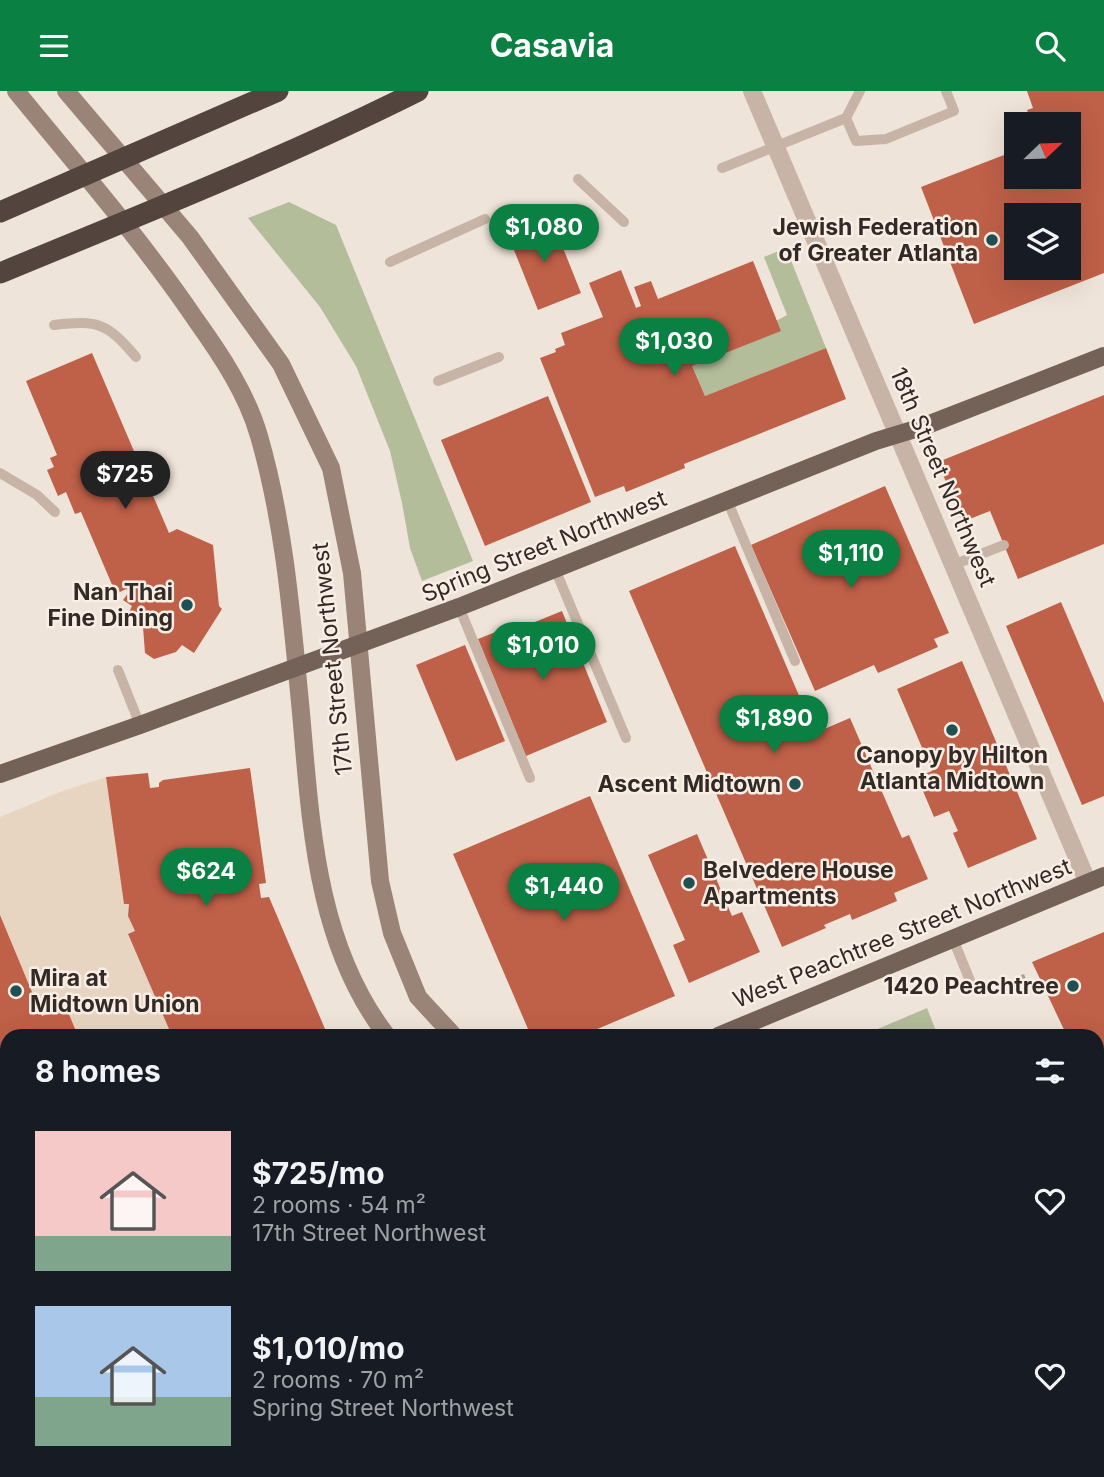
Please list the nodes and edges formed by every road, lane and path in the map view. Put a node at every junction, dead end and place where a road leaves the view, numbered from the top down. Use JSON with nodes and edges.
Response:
{"nodes":[{"id":1,"x":16,"y":91,"type":"edge"},
{"id":2,"x":66,"y":91,"type":"edge"},
{"id":3,"x":278,"y":91,"type":"edge"},
{"id":4,"x":418,"y":91,"type":"edge"},
{"id":5,"x":752,"y":91,"type":"edge"},
{"id":6,"x":860,"y":91,"type":"edge"},
{"id":7,"x":946,"y":91,"type":"edge"},
{"id":8,"x":846,"y":118,"type":"junction"},
{"id":9,"x":776,"y":146,"type":"junction"},
{"id":10,"x":722,"y":168,"type":"dead end"},
{"id":11,"x":578,"y":179,"type":"dead end"},
{"id":12,"x":160,"y":200,"type":"junction"},
{"id":13,"x":0,"y":212,"type":"edge"},
{"id":14,"x":485,"y":219,"type":"dead end"},
{"id":15,"x":624,"y":222,"type":"dead end"},
{"id":16,"x":128,"y":226,"type":"junction"},
{"id":17,"x":390,"y":262,"type":"dead end"},
{"id":18,"x":0,"y":273,"type":"edge"},
{"id":19,"x":0,"y":288,"type":"edge"},
{"id":20,"x":54,"y":325,"type":"dead end"},
{"id":21,"x":1104,"y":356,"type":"edge"},
{"id":22,"x":136,"y":357,"type":"dead end"},
{"id":23,"x":499,"y":357,"type":"dead end"},
{"id":24,"x":438,"y":381,"type":"dead end"},
{"id":25,"x":898,"y":435,"type":"junction"},
{"id":26,"x":0,"y":473,"type":"edge"},
{"id":27,"x":727,"y":500,"type":"junction"},
{"id":28,"x":55,"y":512,"type":"dead end"},
{"id":29,"x":1004,"y":545,"type":"dead end"},
{"id":30,"x":953,"y":565,"type":"junction"},
{"id":31,"x":555,"y":569,"type":"junction"},
{"id":32,"x":459,"y":607,"type":"junction"},
{"id":33,"x":358,"y":644,"type":"junction"},
{"id":34,"x":795,"y":661,"type":"dead end"},
{"id":35,"x":295,"y":667,"type":"junction"},
{"id":36,"x":118,"y":670,"type":"dead end"},
{"id":37,"x":140,"y":725,"type":"junction"},
{"id":38,"x":626,"y":738,"type":"dead end"},
{"id":39,"x":0,"y":774,"type":"edge"},
{"id":40,"x":530,"y":778,"type":"dead end"},
{"id":41,"x":1096,"y":879,"type":"edge"},
{"id":42,"x":953,"y":939,"type":"junction"},
{"id":43,"x":1028,"y":975,"type":"dead end"},
{"id":44,"x":1002,"y":985,"type":"dead end"},
{"id":45,"x":972,"y":988,"type":"dead end"},
{"id":46,"x":382,"y":1029,"type":"edge"},
{"id":47,"x":448,"y":1029,"type":"edge"},
{"id":48,"x":735,"y":1029,"type":"edge"}],
"edges":[{"from":1,"to":16,"type":"main road","name":"17th Street Northwest"},
{"from":2,"to":12,"type":"main road","name":"17th Street Northwest"},
{"from":3,"to":13,"type":"highway"},
{"from":4,"to":18,"type":"highway"},
{"from":5,"to":9,"type":"street","name":"18th Street Northwest"},
{"from":6,"to":8,"type":"lane"},
{"from":7,"to":8,"type":"lane"},
{"from":8,"to":9,"type":"lane"},
{"from":9,"to":10,"type":"lane"},
{"from":9,"to":25,"type":"street","name":"18th Street Northwest"},
{"from":11,"to":15,"type":"lane"},
{"from":12,"to":16,"type":"highway"},
{"from":12,"to":33,"type":"main road","name":"17th Street Northwest"},
{"from":14,"to":17,"type":"lane"},
{"from":16,"to":19,"type":"highway"},
{"from":16,"to":35,"type":"main road","name":"17th Street Northwest"},
{"from":20,"to":22,"type":"lane"},
{"from":21,"to":25,"type":"main road","name":"Spring Street Northwest"},
{"from":23,"to":24,"type":"lane"},
{"from":25,"to":27,"type":"main road","name":"Spring Street Northwest"},
{"from":25,"to":30,"type":"street","name":"18th Street Northwest"},
{"from":26,"to":28,"type":"lane"},
{"from":27,"to":31,"type":"main road","name":"Spring Street Northwest"},
{"from":27,"to":34,"type":"lane"},
{"from":29,"to":30,"type":"lane"},
{"from":30,"to":41,"type":"street","name":"18th Street Northwest"},
{"from":31,"to":32,"type":"main road","name":"Spring Street Northwest"},
{"from":31,"to":38,"type":"lane"},
{"from":32,"to":33,"type":"main road","name":"Spring Street Northwest"},
{"from":32,"to":40,"type":"lane"},
{"from":33,"to":35,"type":"main road","name":"Spring Street Northwest"},
{"from":33,"to":47,"type":"main road","name":"17th Street Northwest"},
{"from":35,"to":37,"type":"main road","name":"Spring Street Northwest"},
{"from":35,"to":46,"type":"main road","name":"17th Street Northwest"},
{"from":36,"to":37,"type":"lane"},
{"from":37,"to":39,"type":"main road","name":"Spring Street Northwest"},
{"from":41,"to":42,"type":"main road","name":"West Peachtree Street Northwest"},
{"from":42,"to":45,"type":"lane"},
{"from":42,"to":48,"type":"main road","name":"West Peachtree Street Northwest"},
{"from":43,"to":44,"type":"path"}]}
